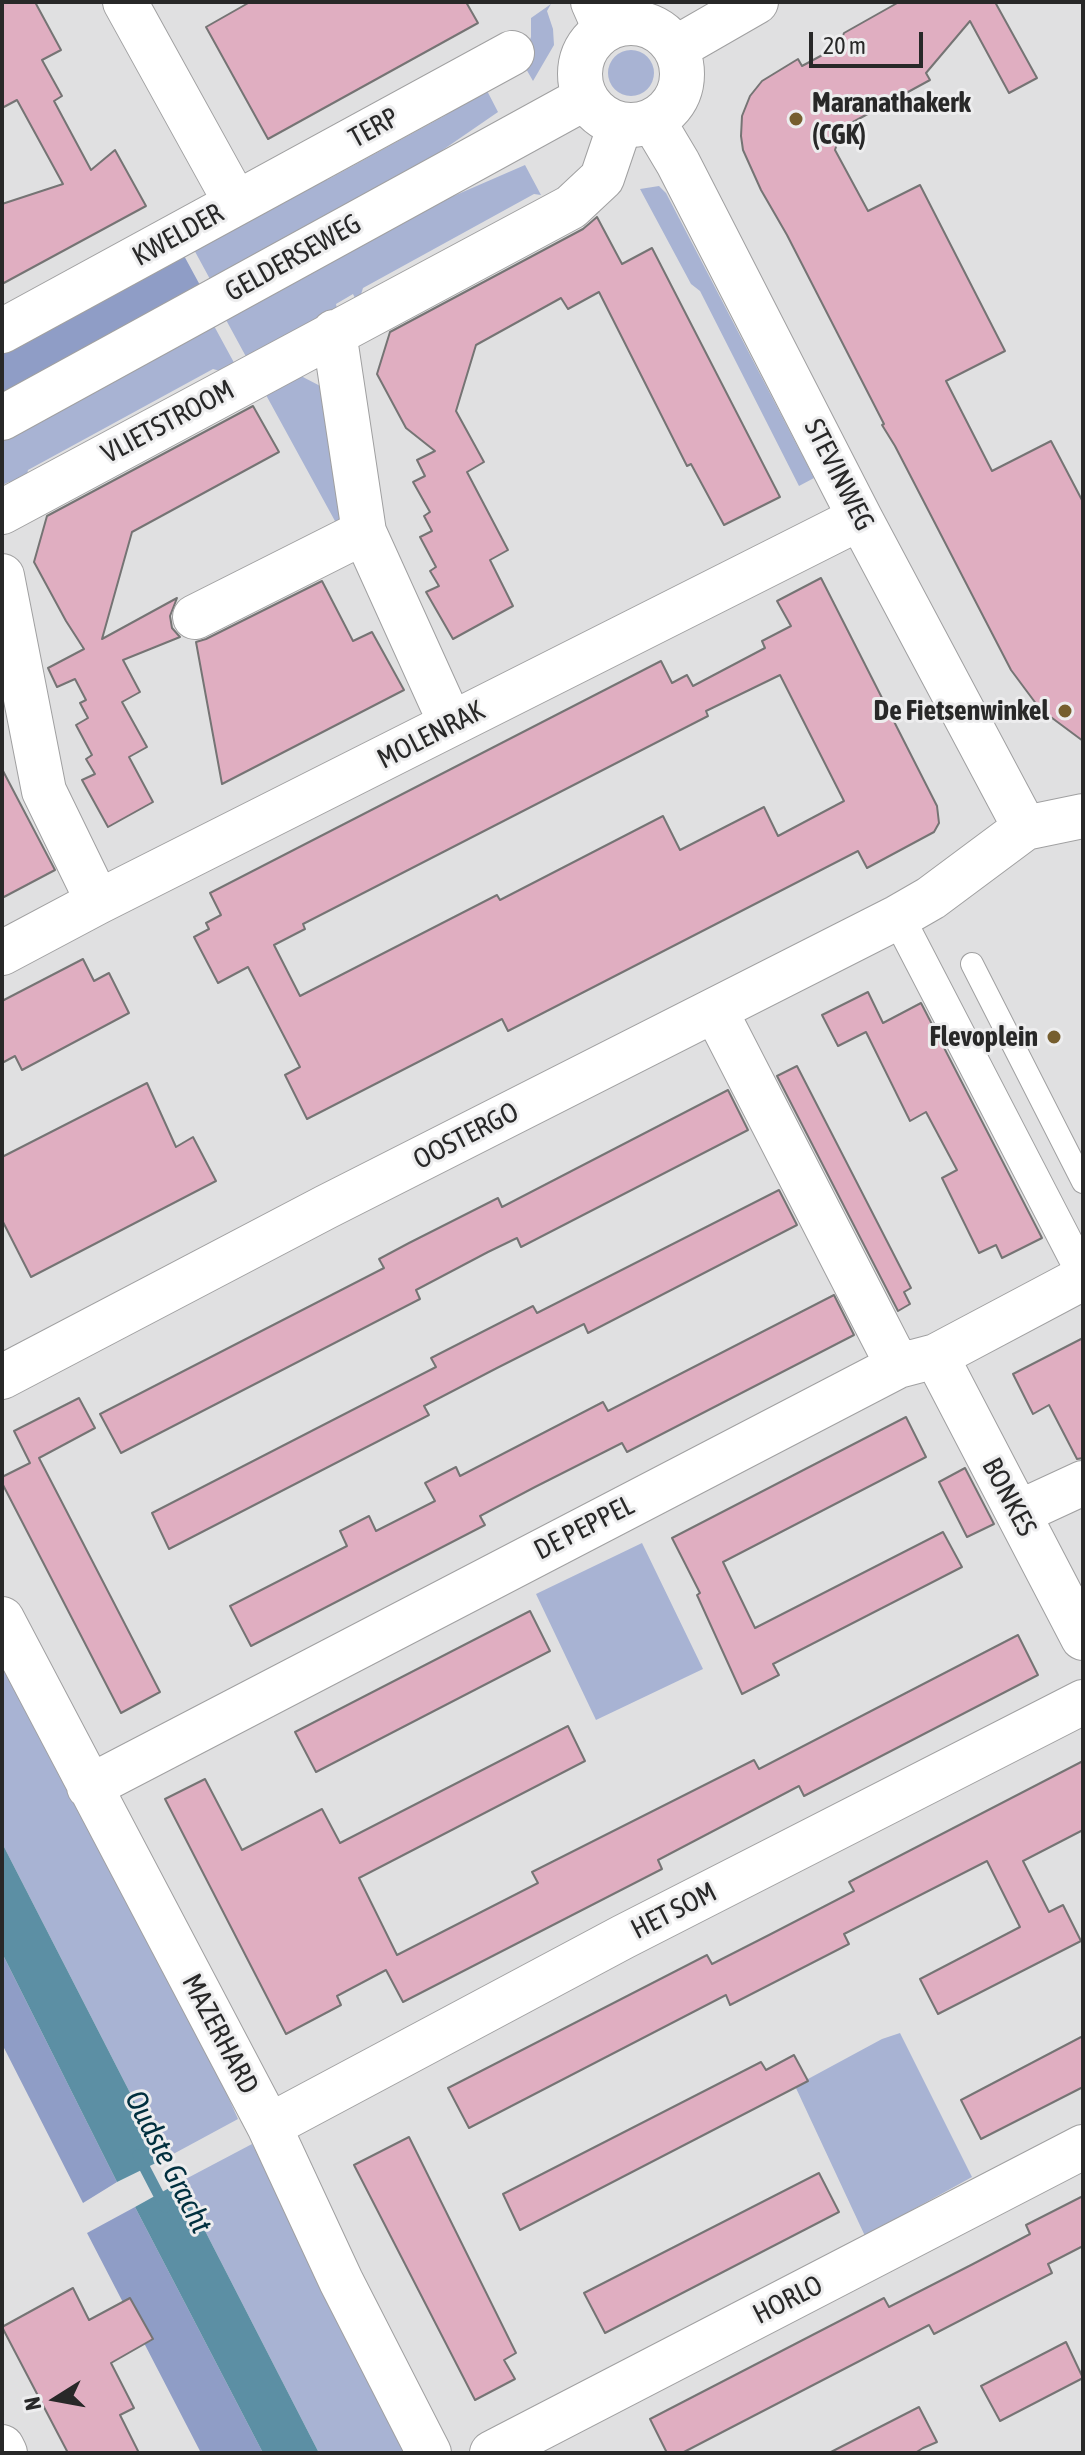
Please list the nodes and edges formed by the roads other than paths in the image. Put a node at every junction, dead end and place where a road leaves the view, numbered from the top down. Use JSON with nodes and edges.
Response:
{"nodes":[{"id":1,"x":125,"y":2,"type":"edge"},
{"id":2,"x":756,"y":2,"type":"edge"},
{"id":3,"x":599,"y":16,"type":"edge"},
{"id":4,"x":676,"y":48,"type":"junction"},
{"id":5,"x":512,"y":53,"type":"dead end"},
{"id":6,"x":585,"y":98,"type":"junction"},
{"id":7,"x":637,"y":123,"type":"junction"},
{"id":8,"x":236,"y":203,"type":"junction"},
{"id":9,"x":2,"y":331,"type":"edge"},
{"id":10,"x":334,"y":332,"type":"junction"},
{"id":11,"x":2,"y":418,"type":"edge"},
{"id":12,"x":2,"y":512,"type":"edge"},
{"id":13,"x":860,"y":518,"type":"junction"},
{"id":14,"x":364,"y":532,"type":"junction"},
{"id":15,"x":2,"y":576,"type":"edge"},
{"id":16,"x":195,"y":617,"type":"dead end"},
{"id":17,"x":14,"y":716,"type":"edge"},
{"id":18,"x":451,"y":724,"type":"junction"},
{"id":19,"x":1083,"y":816,"type":"edge"},
{"id":20,"x":1025,"y":828,"type":"junction"},
{"id":21,"x":98,"y":902,"type":"junction"},
{"id":22,"x":915,"y":908,"type":"junction"},
{"id":23,"x":2,"y":953,"type":"edge"},
{"id":24,"x":972,"y":964,"type":"dead end"},
{"id":25,"x":715,"y":1010,"type":"junction"},
{"id":26,"x":1083,"y":1182,"type":"edge"},
{"id":27,"x":1083,"y":1276,"type":"edge"},
{"id":28,"x":917,"y":1361,"type":"junction"},
{"id":29,"x":2,"y":1377,"type":"edge"},
{"id":30,"x":1083,"y":1483,"type":"edge"},
{"id":31,"x":1018,"y":1513,"type":"junction"},
{"id":32,"x":2,"y":1619,"type":"edge"},
{"id":33,"x":1083,"y":1638,"type":"edge"},
{"id":34,"x":1083,"y":1702,"type":"edge"},
{"id":35,"x":89,"y":1787,"type":"junction"},
{"id":36,"x":269,"y":2126,"type":"junction"},
{"id":37,"x":1083,"y":2147,"type":"edge"},
{"id":38,"x":2,"y":2447,"type":"edge"},
{"id":39,"x":5,"y":2453,"type":"edge"},
{"id":40,"x":429,"y":2453,"type":"edge"},
{"id":41,"x":492,"y":2453,"type":"edge"}],
"edges":[{"from":1,"to":8,"type":"street","name":"KWELDER"},
{"from":2,"to":4,"type":"street"},
{"from":3,"to":4,"type":"street"},
{"from":3,"to":6,"type":"street"},
{"from":4,"to":7,"type":"street"},
{"from":5,"to":8,"type":"street","name":"TERP"},
{"from":6,"to":7,"type":"street"},
{"from":6,"to":11,"type":"street","name":"GELDERSEWEG"},
{"from":7,"to":10,"type":"street","name":"VLIETSTROOM"},
{"from":7,"to":13,"type":"street","name":"STEVINWEG"},
{"from":8,"to":9,"type":"street","name":"KWELDER"},
{"from":10,"to":12,"type":"street","name":"VLIETSTROOM"},
{"from":10,"to":14,"type":"street"},
{"from":13,"to":18,"type":"street","name":"MOLENRAK"},
{"from":13,"to":20,"type":"street","name":"STEVINWEG"},
{"from":14,"to":16,"type":"street"},
{"from":14,"to":18,"type":"street"},
{"from":15,"to":17,"type":"street"},
{"from":17,"to":21,"type":"street"},
{"from":18,"to":21,"type":"street","name":"MOLENRAK"},
{"from":19,"to":20,"type":"street"},
{"from":20,"to":22,"type":"street"},
{"from":21,"to":23,"type":"street","name":"MOLENRAK"},
{"from":22,"to":25,"type":"street","name":"OOSTERGO"},
{"from":22,"to":27,"type":"street"},
{"from":24,"to":26,"type":"lane"},
{"from":25,"to":28,"type":"street","name":"BONKES"},
{"from":25,"to":29,"type":"street","name":"OOSTERGO"},
{"from":27,"to":28,"type":"street","name":"DE PEPPEL"},
{"from":28,"to":31,"type":"street","name":"BONKES"},
{"from":28,"to":35,"type":"street","name":"DE PEPPEL"},
{"from":30,"to":31,"type":"street"},
{"from":31,"to":33,"type":"street","name":"BONKES"},
{"from":32,"to":35,"type":"street","name":"MAZERHARD"},
{"from":34,"to":36,"type":"street","name":"HET SOM"},
{"from":35,"to":36,"type":"street","name":"MAZERHARD"},
{"from":36,"to":40,"type":"street","name":"MAZERHARD"},
{"from":37,"to":41,"type":"street","name":"HORLO"},
{"from":38,"to":39,"type":"street"}]}
